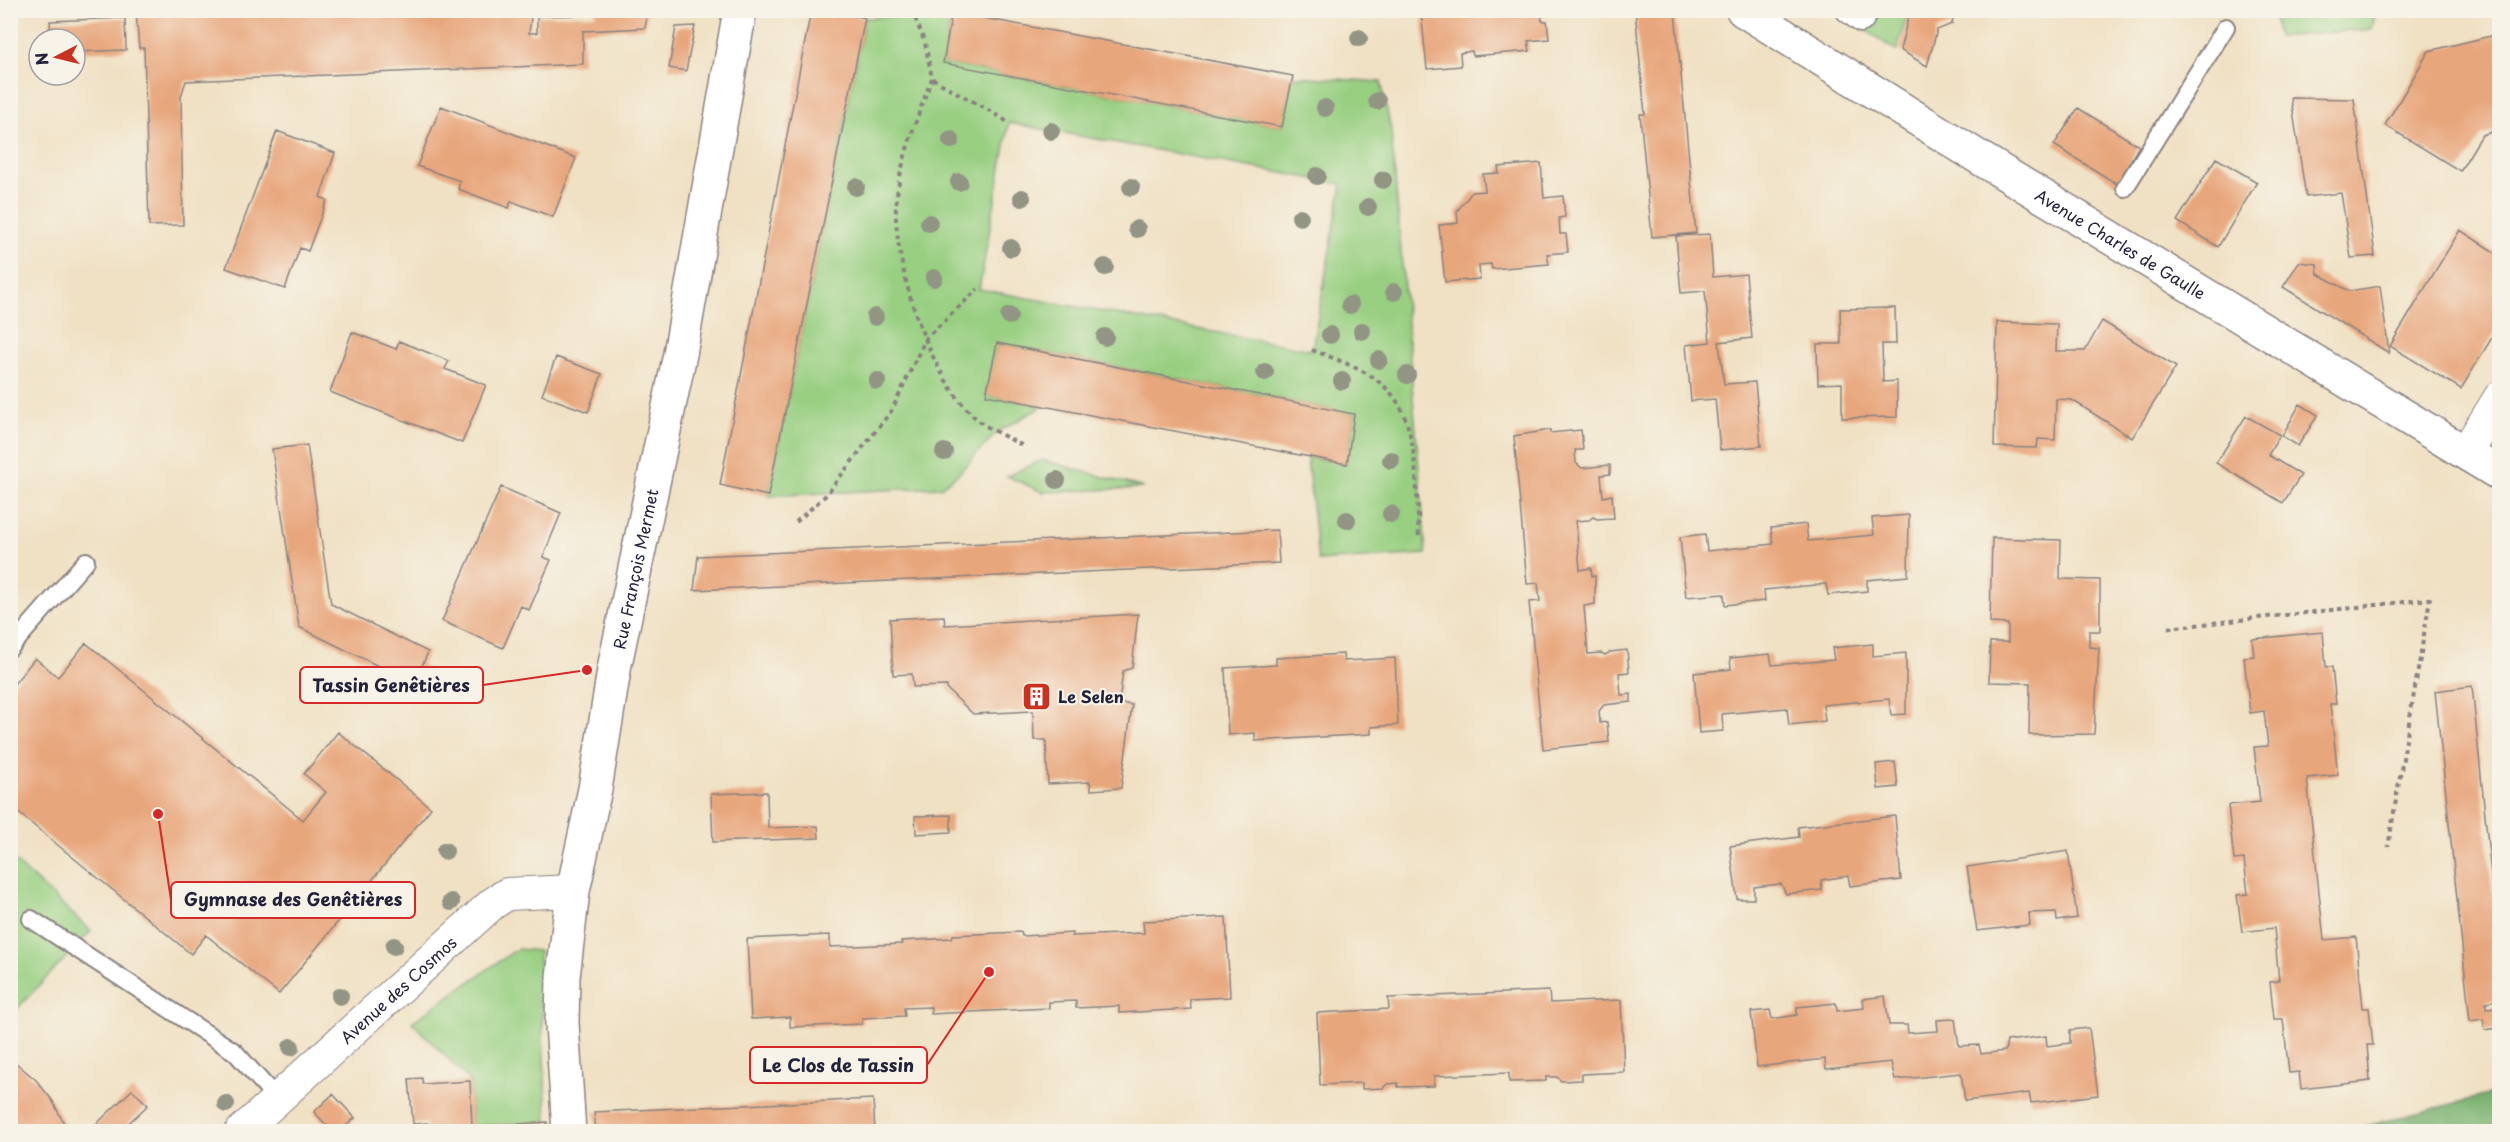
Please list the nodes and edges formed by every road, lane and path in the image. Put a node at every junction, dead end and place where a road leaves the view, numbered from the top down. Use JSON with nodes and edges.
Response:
{"nodes":[{"id":1,"x":740,"y":10,"type":"edge"},
{"id":2,"x":912,"y":10,"type":"edge"},
{"id":3,"x":1743,"y":10,"type":"edge"},
{"id":4,"x":1848,"y":10,"type":"edge"},
{"id":5,"x":1867,"y":10,"type":"edge"},
{"id":6,"x":2226,"y":27,"type":"dead end"},
{"id":7,"x":932,"y":78,"type":"junction"},
{"id":8,"x":1009,"y":123,"type":"dead end"},
{"id":9,"x":2125,"y":188,"type":"dead end"},
{"id":10,"x":978,"y":289,"type":"dead end"},
{"id":11,"x":926,"y":338,"type":"junction"},
{"id":12,"x":1312,"y":350,"type":"dead end"},
{"id":13,"x":2499,"y":397,"type":"edge"},
{"id":14,"x":1023,"y":446,"type":"dead end"},
{"id":15,"x":2466,"y":452,"type":"junction"},
{"id":16,"x":2499,"y":474,"type":"edge"},
{"id":17,"x":796,"y":522,"type":"dead end"},
{"id":18,"x":1419,"y":538,"type":"dead end"},
{"id":19,"x":86,"y":561,"type":"dead end"},
{"id":20,"x":2169,"y":628,"type":"dead end"},
{"id":21,"x":10,"y":648,"type":"edge"},
{"id":22,"x":2388,"y":847,"type":"dead end"},
{"id":23,"x":573,"y":891,"type":"junction"},
{"id":24,"x":31,"y":919,"type":"dead end"},
{"id":25,"x":276,"y":1098,"type":"junction"},
{"id":26,"x":241,"y":1131,"type":"edge"},
{"id":27,"x":569,"y":1131,"type":"edge"}],
"edges":[{"from":1,"to":23,"type":"main road","name":"Rue François Mermet"},
{"from":2,"to":7,"type":"path"},
{"from":3,"to":15,"type":"main road","name":"Avenue Charles de Gaulle"},
{"from":4,"to":5,"type":"street"},
{"from":6,"to":9,"type":"lane"},
{"from":7,"to":8,"type":"path"},
{"from":7,"to":11,"type":"path"},
{"from":10,"to":11,"type":"path"},
{"from":11,"to":14,"type":"path"},
{"from":11,"to":17,"type":"path"},
{"from":12,"to":18,"type":"path"},
{"from":13,"to":15,"type":"street"},
{"from":15,"to":16,"type":"main road","name":"Avenue Charles de Gaulle"},
{"from":19,"to":21,"type":"lane"},
{"from":20,"to":22,"type":"path"},
{"from":23,"to":25,"type":"street","name":"Avenue des Cosmos"},
{"from":23,"to":27,"type":"main road","name":"Rue François Mermet"},
{"from":24,"to":25,"type":"lane"},
{"from":25,"to":26,"type":"street","name":"Avenue des Cosmos"}]}
